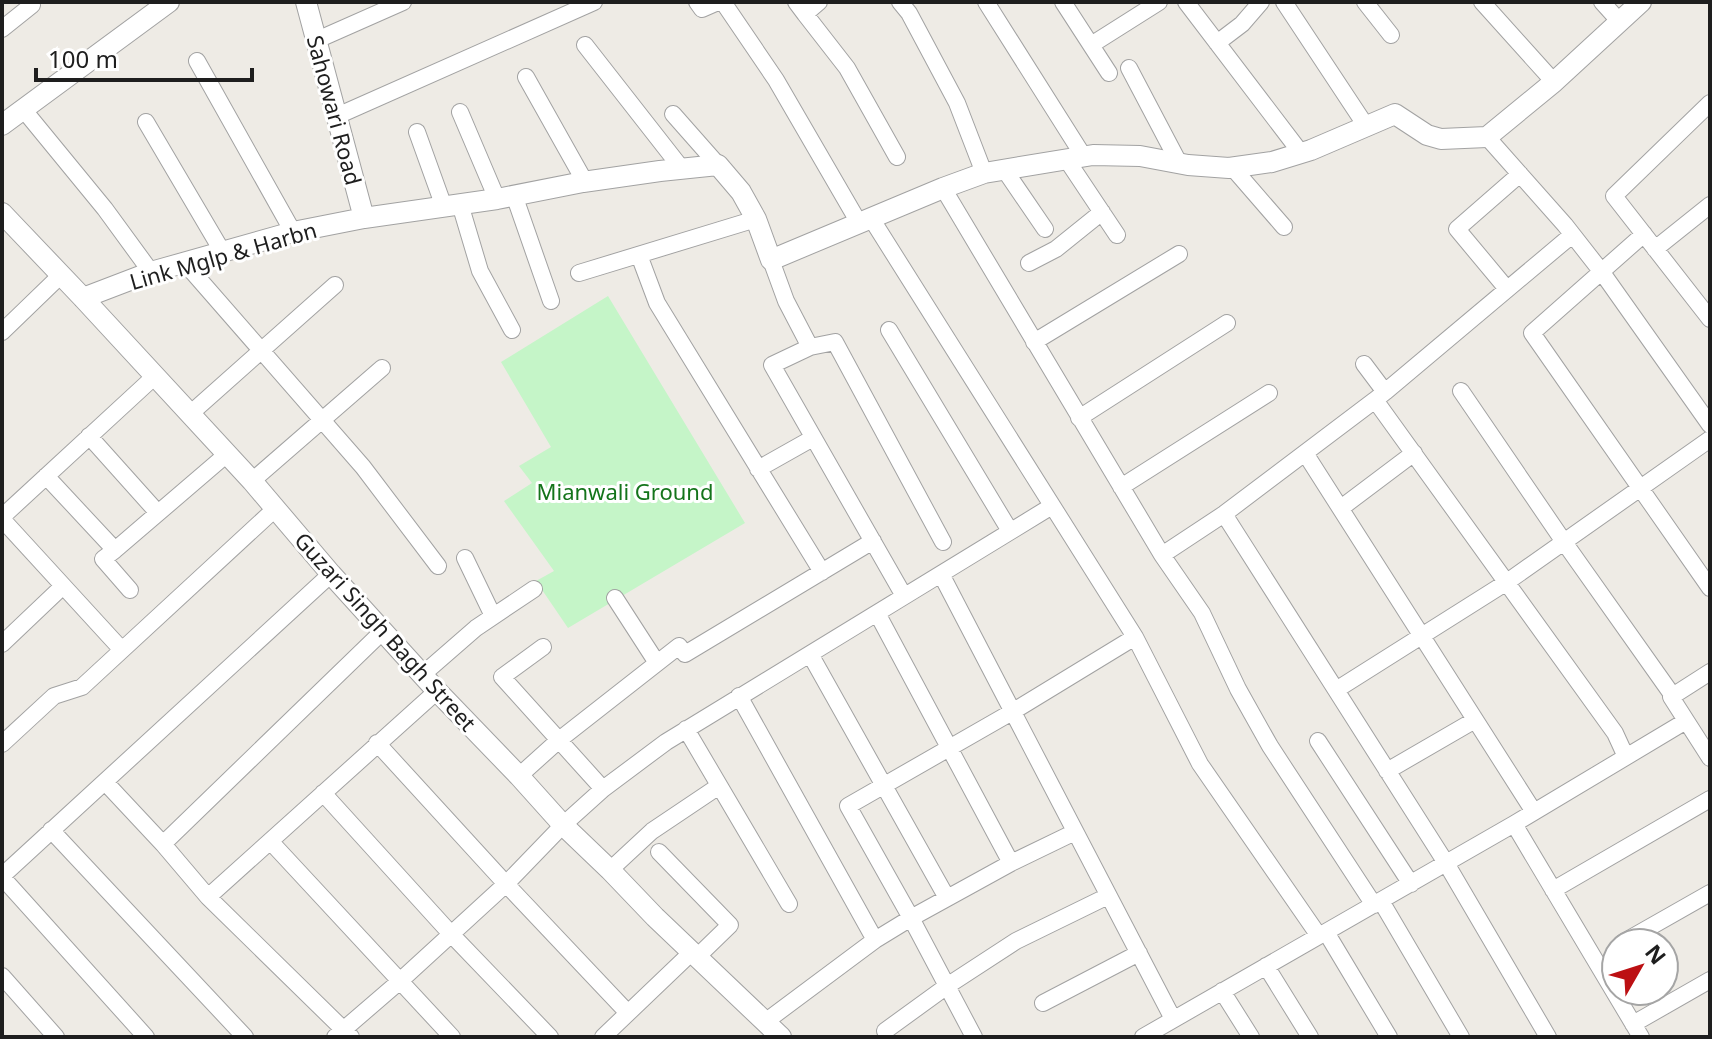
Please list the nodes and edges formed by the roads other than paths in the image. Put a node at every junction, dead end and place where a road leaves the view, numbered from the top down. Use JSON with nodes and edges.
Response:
{"nodes":[{"id":1,"x":169,"y":2,"type":"edge"},
{"id":2,"x":306,"y":2,"type":"edge"},
{"id":3,"x":403,"y":2,"type":"edge"},
{"id":4,"x":594,"y":2,"type":"edge"},
{"id":5,"x":697,"y":2,"type":"edge"},
{"id":6,"x":721,"y":2,"type":"edge"},
{"id":7,"x":819,"y":2,"type":"edge"},
{"id":8,"x":900,"y":2,"type":"edge"},
{"id":9,"x":986,"y":2,"type":"edge"},
{"id":10,"x":1063,"y":2,"type":"edge"},
{"id":11,"x":1124,"y":2,"type":"edge"},
{"id":12,"x":1159,"y":2,"type":"edge"},
{"id":13,"x":1186,"y":2,"type":"edge"},
{"id":14,"x":1261,"y":2,"type":"edge"},
{"id":15,"x":1284,"y":2,"type":"edge"},
{"id":16,"x":1365,"y":2,"type":"edge"},
{"id":17,"x":1482,"y":2,"type":"edge"},
{"id":18,"x":1602,"y":2,"type":"edge"},
{"id":19,"x":1641,"y":2,"type":"edge"},
{"id":20,"x":32,"y":5,"type":"dead end"},
{"id":21,"x":800,"y":8,"type":"edge"},
{"id":22,"x":1135,"y":18,"type":"junction"},
{"id":23,"x":1620,"y":22,"type":"junction"},
{"id":24,"x":2,"y":29,"type":"edge"},
{"id":25,"x":1391,"y":35,"type":"dead end"},
{"id":26,"x":317,"y":40,"type":"junction"},
{"id":27,"x":1217,"y":43,"type":"junction"},
{"id":28,"x":585,"y":45,"type":"dead end"},
{"id":29,"x":1091,"y":45,"type":"junction"},
{"id":30,"x":197,"y":61,"type":"dead end"},
{"id":31,"x":1129,"y":68,"type":"dead end"},
{"id":32,"x":1109,"y":73,"type":"dead end"},
{"id":33,"x":526,"y":77,"type":"dead end"},
{"id":34,"x":1554,"y":82,"type":"junction"},
{"id":35,"x":1710,"y":103,"type":"edge"},
{"id":36,"x":23,"y":109,"type":"junction"},
{"id":37,"x":460,"y":112,"type":"dead end"},
{"id":38,"x":673,"y":114,"type":"dead end"},
{"id":39,"x":337,"y":116,"type":"junction"},
{"id":40,"x":146,"y":122,"type":"dead end"},
{"id":41,"x":2,"y":125,"type":"edge"},
{"id":42,"x":1366,"y":126,"type":"junction"},
{"id":43,"x":417,"y":132,"type":"dead end"},
{"id":44,"x":1487,"y":137,"type":"junction"},
{"id":45,"x":1301,"y":153,"type":"junction"},
{"id":46,"x":897,"y":157,"type":"dead end"},
{"id":47,"x":1076,"y":158,"type":"junction"},
{"id":48,"x":1179,"y":163,"type":"junction"},
{"id":49,"x":718,"y":165,"type":"junction"},
{"id":50,"x":1232,"y":167,"type":"junction"},
{"id":51,"x":682,"y":169,"type":"junction"},
{"id":52,"x":994,"y":171,"type":"junction"},
{"id":53,"x":1520,"y":174,"type":"junction"},
{"id":54,"x":585,"y":182,"type":"junction"},
{"id":55,"x":943,"y":188,"type":"junction"},
{"id":56,"x":506,"y":197,"type":"junction"},
{"id":57,"x":452,"y":205,"type":"junction"},
{"id":58,"x":1710,"y":205,"type":"edge"},
{"id":59,"x":1102,"y":212,"type":"junction"},
{"id":60,"x":2,"y":213,"type":"edge"},
{"id":61,"x":364,"y":218,"type":"junction"},
{"id":62,"x":756,"y":219,"type":"junction"},
{"id":63,"x":865,"y":220,"type":"junction"},
{"id":64,"x":1284,"y":227,"type":"dead end"},
{"id":65,"x":1045,"y":229,"type":"dead end"},
{"id":66,"x":293,"y":232,"type":"junction"},
{"id":67,"x":1644,"y":234,"type":"junction"},
{"id":68,"x":1117,"y":235,"type":"dead end"},
{"id":69,"x":1572,"y":235,"type":"junction"},
{"id":70,"x":1655,"y":249,"type":"junction"},
{"id":71,"x":222,"y":251,"type":"junction"},
{"id":72,"x":1179,"y":254,"type":"dead end"},
{"id":73,"x":639,"y":255,"type":"junction"},
{"id":74,"x":771,"y":260,"type":"junction"},
{"id":75,"x":184,"y":262,"type":"junction"},
{"id":76,"x":1029,"y":263,"type":"dead end"},
{"id":77,"x":1601,"y":271,"type":"junction"},
{"id":78,"x":151,"y":272,"type":"junction"},
{"id":79,"x":579,"y":273,"type":"dead end"},
{"id":80,"x":61,"y":275,"type":"junction"},
{"id":81,"x":335,"y":285,"type":"dead end"},
{"id":82,"x":1507,"y":289,"type":"junction"},
{"id":83,"x":1703,"y":297,"type":"edge"},
{"id":84,"x":83,"y":298,"type":"junction"},
{"id":85,"x":551,"y":301,"type":"dead end"},
{"id":86,"x":1710,"y":319,"type":"edge"},
{"id":87,"x":1227,"y":323,"type":"dead end"},
{"id":88,"x":512,"y":330,"type":"dead end"},
{"id":89,"x":889,"y":330,"type":"dead end"},
{"id":90,"x":2,"y":332,"type":"edge"},
{"id":91,"x":1034,"y":342,"type":"junction"},
{"id":92,"x":810,"y":347,"type":"junction"},
{"id":93,"x":261,"y":351,"type":"junction"},
{"id":94,"x":1364,"y":364,"type":"dead end"},
{"id":95,"x":382,"y":368,"type":"dead end"},
{"id":96,"x":155,"y":376,"type":"junction"},
{"id":97,"x":1461,"y":391,"type":"dead end"},
{"id":98,"x":1269,"y":393,"type":"dead end"},
{"id":99,"x":1380,"y":396,"type":"junction"},
{"id":100,"x":190,"y":414,"type":"junction"},
{"id":101,"x":1079,"y":418,"type":"junction"},
{"id":102,"x":321,"y":421,"type":"junction"},
{"id":103,"x":1710,"y":425,"type":"edge"},
{"id":104,"x":89,"y":436,"type":"junction"},
{"id":105,"x":813,"y":438,"type":"junction"},
{"id":106,"x":1710,"y":439,"type":"edge"},
{"id":107,"x":1305,"y":453,"type":"junction"},
{"id":108,"x":1414,"y":453,"type":"junction"},
{"id":109,"x":227,"y":454,"type":"junction"},
{"id":110,"x":758,"y":469,"type":"junction"},
{"id":111,"x":46,"y":476,"type":"junction"},
{"id":112,"x":252,"y":481,"type":"junction"},
{"id":113,"x":1121,"y":487,"type":"junction"},
{"id":114,"x":1641,"y":488,"type":"junction"},
{"id":115,"x":1345,"y":505,"type":"dead end"},
{"id":116,"x":1052,"y":506,"type":"junction"},
{"id":117,"x":276,"y":508,"type":"junction"},
{"id":118,"x":158,"y":513,"type":"junction"},
{"id":119,"x":1224,"y":514,"type":"junction"},
{"id":120,"x":2,"y":518,"type":"edge"},
{"id":121,"x":1010,"y":531,"type":"junction"},
{"id":122,"x":873,"y":541,"type":"junction"},
{"id":123,"x":943,"y":542,"type":"dead end"},
{"id":124,"x":1564,"y":542,"type":"junction"},
{"id":125,"x":115,"y":550,"type":"junction"},
{"id":126,"x":1162,"y":555,"type":"junction"},
{"id":127,"x":465,"y":558,"type":"dead end"},
{"id":128,"x":438,"y":566,"type":"dead end"},
{"id":129,"x":822,"y":572,"type":"junction"},
{"id":130,"x":331,"y":574,"type":"junction"},
{"id":131,"x":941,"y":574,"type":"junction"},
{"id":132,"x":1507,"y":582,"type":"junction"},
{"id":133,"x":63,"y":586,"type":"junction"},
{"id":134,"x":1710,"y":588,"type":"edge"},
{"id":135,"x":534,"y":589,"type":"dead end"},
{"id":136,"x":130,"y":590,"type":"dead end"},
{"id":137,"x":904,"y":596,"type":"junction"},
{"id":138,"x":615,"y":598,"type":"dead end"},
{"id":139,"x":877,"y":613,"type":"junction"},
{"id":140,"x":493,"y":616,"type":"junction"},
{"id":141,"x":383,"y":631,"type":"junction"},
{"id":142,"x":1421,"y":636,"type":"junction"},
{"id":143,"x":1135,"y":637,"type":"junction"},
{"id":144,"x":2,"y":644,"type":"edge"},
{"id":145,"x":543,"y":647,"type":"dead end"},
{"id":146,"x":122,"y":650,"type":"junction"},
{"id":147,"x":810,"y":654,"type":"junction"},
{"id":148,"x":657,"y":663,"type":"junction"},
{"id":149,"x":1710,"y":672,"type":"edge"},
{"id":150,"x":422,"y":675,"type":"junction"},
{"id":151,"x":1336,"y":690,"type":"junction"},
{"id":152,"x":437,"y":691,"type":"junction"},
{"id":153,"x":739,"y":696,"type":"junction"},
{"id":154,"x":1673,"y":696,"type":"junction"},
{"id":155,"x":1012,"y":712,"type":"junction"},
{"id":156,"x":1475,"y":720,"type":"junction"},
{"id":157,"x":1686,"y":721,"type":"junction"},
{"id":158,"x":686,"y":729,"type":"junction"},
{"id":159,"x":559,"y":740,"type":"junction"},
{"id":160,"x":1318,"y":741,"type":"dead end"},
{"id":161,"x":377,"y":743,"type":"junction"},
{"id":162,"x":2,"y":744,"type":"edge"},
{"id":163,"x":948,"y":748,"type":"junction"},
{"id":164,"x":1626,"y":757,"type":"junction"},
{"id":165,"x":1710,"y":758,"type":"edge"},
{"id":166,"x":1387,"y":771,"type":"junction"},
{"id":167,"x":519,"y":776,"type":"junction"},
{"id":168,"x":105,"y":782,"type":"junction"},
{"id":169,"x":883,"y":785,"type":"junction"},
{"id":170,"x":719,"y":786,"type":"junction"},
{"id":171,"x":603,"y":789,"type":"junction"},
{"id":172,"x":323,"y":793,"type":"junction"},
{"id":173,"x":1710,"y":799,"type":"edge"},
{"id":174,"x":1534,"y":812,"type":"junction"},
{"id":175,"x":1514,"y":824,"type":"junction"},
{"id":176,"x":563,"y":825,"type":"junction"},
{"id":177,"x":51,"y":830,"type":"junction"},
{"id":178,"x":1075,"y":832,"type":"junction"},
{"id":179,"x":270,"y":841,"type":"junction"},
{"id":180,"x":163,"y":844,"type":"junction"},
{"id":181,"x":659,"y":852,"type":"dead end"},
{"id":182,"x":1011,"y":863,"type":"junction"},
{"id":183,"x":1446,"y":863,"type":"junction"},
{"id":184,"x":610,"y":870,"type":"junction"},
{"id":185,"x":2,"y":876,"type":"edge"},
{"id":186,"x":506,"y":884,"type":"junction"},
{"id":187,"x":1411,"y":884,"type":"junction"},
{"id":188,"x":1707,"y":887,"type":"edge"},
{"id":189,"x":1553,"y":890,"type":"junction"},
{"id":190,"x":1108,"y":896,"type":"junction"},
{"id":191,"x":208,"y":897,"type":"junction"},
{"id":192,"x":947,"y":898,"type":"junction"},
{"id":193,"x":1378,"y":903,"type":"junction"},
{"id":194,"x":789,"y":904,"type":"dead end"},
{"id":195,"x":911,"y":918,"type":"junction"},
{"id":196,"x":1646,"y":927,"type":"edge"},
{"id":197,"x":451,"y":934,"type":"junction"},
{"id":198,"x":1323,"y":934,"type":"junction"},
{"id":199,"x":875,"y":940,"type":"junction"},
{"id":200,"x":1139,"y":953,"type":"junction"},
{"id":201,"x":694,"y":955,"type":"junction"},
{"id":202,"x":1600,"y":955,"type":"edge"},
{"id":203,"x":1594,"y":959,"type":"junction"},
{"id":204,"x":1266,"y":966,"type":"junction"},
{"id":205,"x":2,"y":976,"type":"edge"},
{"id":206,"x":1710,"y":980,"type":"edge"},
{"id":207,"x":400,"y":981,"type":"junction"},
{"id":208,"x":947,"y":986,"type":"junction"},
{"id":209,"x":1222,"y":991,"type":"junction"},
{"id":210,"x":1043,"y":1003,"type":"dead end"},
{"id":211,"x":628,"y":1013,"type":"junction"},
{"id":212,"x":1173,"y":1019,"type":"junction"},
{"id":213,"x":765,"y":1022,"type":"junction"},
{"id":214,"x":1637,"y":1030,"type":"edge"},
{"id":215,"x":885,"y":1031,"type":"dead end"},
{"id":216,"x":343,"y":1034,"type":"edge"},
{"id":217,"x":1154,"y":1034,"type":"edge"},
{"id":218,"x":56,"y":1037,"type":"edge"},
{"id":219,"x":146,"y":1037,"type":"edge"},
{"id":220,"x":245,"y":1037,"type":"edge"},
{"id":221,"x":452,"y":1037,"type":"edge"},
{"id":222,"x":550,"y":1037,"type":"edge"},
{"id":223,"x":603,"y":1037,"type":"edge"},
{"id":224,"x":780,"y":1037,"type":"edge"},
{"id":225,"x":974,"y":1037,"type":"edge"},
{"id":226,"x":1251,"y":1037,"type":"edge"},
{"id":227,"x":1310,"y":1037,"type":"edge"},
{"id":228,"x":1389,"y":1037,"type":"edge"},
{"id":229,"x":1461,"y":1037,"type":"edge"},
{"id":230,"x":1548,"y":1037,"type":"edge"}],
"edges":[{"from":1,"to":36,"type":"street"},
{"from":2,"to":26,"type":"street","name":"Sahowari Road"},
{"from":3,"to":26,"type":"street"},
{"from":4,"to":39,"type":"street"},
{"from":5,"to":6,"type":"street"},
{"from":6,"to":63,"type":"street"},
{"from":7,"to":21,"type":"street"},
{"from":8,"to":52,"type":"street"},
{"from":9,"to":47,"type":"street"},
{"from":10,"to":29,"type":"street"},
{"from":11,"to":22,"type":"street"},
{"from":12,"to":22,"type":"street"},
{"from":13,"to":27,"type":"street"},
{"from":14,"to":27,"type":"street"},
{"from":15,"to":42,"type":"street"},
{"from":16,"to":25,"type":"street"},
{"from":17,"to":34,"type":"street"},
{"from":18,"to":23,"type":"street"},
{"from":19,"to":23,"type":"street"},
{"from":20,"to":24,"type":"street"},
{"from":21,"to":46,"type":"street"},
{"from":22,"to":29,"type":"street"},
{"from":23,"to":34,"type":"street"},
{"from":26,"to":39,"type":"street","name":"Sahowari Road"},
{"from":27,"to":45,"type":"street"},
{"from":28,"to":51,"type":"street"},
{"from":29,"to":32,"type":"street"},
{"from":30,"to":66,"type":"street"},
{"from":31,"to":48,"type":"street"},
{"from":33,"to":54,"type":"street"},
{"from":34,"to":44,"type":"street"},
{"from":35,"to":67,"type":"street"},
{"from":36,"to":41,"type":"street"},
{"from":36,"to":78,"type":"street"},
{"from":37,"to":56,"type":"street"},
{"from":38,"to":49,"type":"street"},
{"from":39,"to":61,"type":"street","name":"Sahowari Road"},
{"from":40,"to":71,"type":"street"},
{"from":42,"to":44,"type":"street"},
{"from":42,"to":45,"type":"street"},
{"from":43,"to":57,"type":"street"},
{"from":44,"to":53,"type":"street"},
{"from":45,"to":50,"type":"street"},
{"from":47,"to":48,"type":"street"},
{"from":47,"to":52,"type":"street"},
{"from":47,"to":59,"type":"street"},
{"from":48,"to":50,"type":"street"},
{"from":49,"to":51,"type":"street","name":"Link Mglp & Harbn"},
{"from":49,"to":62,"type":"street"},
{"from":50,"to":64,"type":"street"},
{"from":51,"to":54,"type":"street","name":"Link Mglp & Harbn"},
{"from":52,"to":55,"type":"street"},
{"from":52,"to":65,"type":"street"},
{"from":53,"to":69,"type":"street"},
{"from":53,"to":82,"type":"street"},
{"from":54,"to":56,"type":"street","name":"Link Mglp & Harbn"},
{"from":55,"to":63,"type":"street"},
{"from":55,"to":91,"type":"street"},
{"from":56,"to":57,"type":"street","name":"Link Mglp & Harbn"},
{"from":56,"to":85,"type":"street"},
{"from":57,"to":61,"type":"street","name":"Link Mglp & Harbn"},
{"from":57,"to":88,"type":"street"},
{"from":58,"to":70,"type":"street"},
{"from":59,"to":68,"type":"street"},
{"from":59,"to":76,"type":"street"},
{"from":60,"to":80,"type":"street","name":"Guzari Singh Bagh Street"},
{"from":61,"to":66,"type":"street","name":"Link Mglp & Harbn"},
{"from":62,"to":73,"type":"street"},
{"from":62,"to":74,"type":"street"},
{"from":63,"to":74,"type":"street"},
{"from":63,"to":116,"type":"street"},
{"from":66,"to":71,"type":"street","name":"Link Mglp & Harbn"},
{"from":67,"to":70,"type":"street"},
{"from":67,"to":77,"type":"street"},
{"from":69,"to":77,"type":"street"},
{"from":69,"to":82,"type":"street"},
{"from":70,"to":83,"type":"street"},
{"from":71,"to":75,"type":"street","name":"Link Mglp & Harbn"},
{"from":72,"to":91,"type":"street"},
{"from":73,"to":79,"type":"street"},
{"from":73,"to":110,"type":"street"},
{"from":74,"to":92,"type":"street"},
{"from":75,"to":78,"type":"street","name":"Link Mglp & Harbn"},
{"from":75,"to":93,"type":"street"},
{"from":77,"to":103,"type":"street"},
{"from":77,"to":114,"type":"street"},
{"from":78,"to":84,"type":"street","name":"Link Mglp & Harbn"},
{"from":80,"to":84,"type":"street","name":"Guzari Singh Bagh Street"},
{"from":80,"to":90,"type":"street"},
{"from":81,"to":93,"type":"street"},
{"from":82,"to":99,"type":"street"},
{"from":83,"to":86,"type":"street"},
{"from":84,"to":96,"type":"street","name":"Guzari Singh Bagh Street"},
{"from":87,"to":101,"type":"street"},
{"from":89,"to":121,"type":"street"},
{"from":91,"to":101,"type":"street"},
{"from":92,"to":105,"type":"street"},
{"from":92,"to":123,"type":"street"},
{"from":93,"to":100,"type":"street"},
{"from":93,"to":102,"type":"street"},
{"from":94,"to":99,"type":"street"},
{"from":95,"to":102,"type":"street"},
{"from":96,"to":100,"type":"street","name":"Guzari Singh Bagh Street"},
{"from":96,"to":104,"type":"street"},
{"from":97,"to":124,"type":"street"},
{"from":98,"to":113,"type":"street"},
{"from":99,"to":107,"type":"street"},
{"from":99,"to":108,"type":"street"},
{"from":100,"to":109,"type":"street","name":"Guzari Singh Bagh Street"},
{"from":101,"to":113,"type":"street"},
{"from":102,"to":112,"type":"street"},
{"from":102,"to":128,"type":"street"},
{"from":104,"to":111,"type":"street"},
{"from":104,"to":118,"type":"street"},
{"from":105,"to":110,"type":"street"},
{"from":105,"to":122,"type":"street"},
{"from":106,"to":114,"type":"street"},
{"from":107,"to":119,"type":"street"},
{"from":107,"to":142,"type":"street"},
{"from":108,"to":115,"type":"street"},
{"from":108,"to":132,"type":"street"},
{"from":109,"to":112,"type":"street","name":"Guzari Singh Bagh Street"},
{"from":109,"to":118,"type":"street"},
{"from":110,"to":129,"type":"street"},
{"from":111,"to":120,"type":"street"},
{"from":111,"to":125,"type":"street"},
{"from":112,"to":117,"type":"street","name":"Guzari Singh Bagh Street"},
{"from":113,"to":126,"type":"street"},
{"from":114,"to":124,"type":"street"},
{"from":114,"to":134,"type":"street"},
{"from":116,"to":121,"type":"street"},
{"from":116,"to":143,"type":"street"},
{"from":117,"to":130,"type":"street","name":"Guzari Singh Bagh Street"},
{"from":117,"to":146,"type":"street"},
{"from":118,"to":125,"type":"street"},
{"from":119,"to":126,"type":"street"},
{"from":119,"to":151,"type":"street"},
{"from":120,"to":133,"type":"street"},
{"from":121,"to":131,"type":"street"},
{"from":122,"to":129,"type":"street"},
{"from":122,"to":137,"type":"street"},
{"from":124,"to":132,"type":"street"},
{"from":124,"to":154,"type":"street"},
{"from":125,"to":136,"type":"street"},
{"from":126,"to":193,"type":"street"},
{"from":127,"to":140,"type":"street"},
{"from":129,"to":148,"type":"street"},
{"from":130,"to":141,"type":"street","name":"Guzari Singh Bagh Street"},
{"from":130,"to":168,"type":"street"},
{"from":131,"to":137,"type":"street"},
{"from":131,"to":155,"type":"street"},
{"from":132,"to":142,"type":"street"},
{"from":132,"to":164,"type":"street"},
{"from":133,"to":144,"type":"street"},
{"from":133,"to":146,"type":"street"},
{"from":135,"to":140,"type":"street"},
{"from":137,"to":139,"type":"street"},
{"from":138,"to":148,"type":"street"},
{"from":139,"to":147,"type":"street"},
{"from":139,"to":163,"type":"street"},
{"from":140,"to":150,"type":"street"},
{"from":141,"to":150,"type":"street","name":"Guzari Singh Bagh Street"},
{"from":141,"to":180,"type":"street"},
{"from":142,"to":151,"type":"street"},
{"from":142,"to":156,"type":"street"},
{"from":143,"to":155,"type":"street"},
{"from":143,"to":198,"type":"street"},
{"from":145,"to":159,"type":"street"},
{"from":146,"to":162,"type":"street"},
{"from":147,"to":153,"type":"street"},
{"from":147,"to":169,"type":"street"},
{"from":148,"to":159,"type":"street"},
{"from":149,"to":154,"type":"street"},
{"from":150,"to":152,"type":"street","name":"Guzari Singh Bagh Street"},
{"from":151,"to":166,"type":"street"},
{"from":152,"to":161,"type":"street"},
{"from":152,"to":167,"type":"street","name":"Guzari Singh Bagh Street"},
{"from":153,"to":158,"type":"street"},
{"from":153,"to":199,"type":"street"},
{"from":154,"to":157,"type":"street"},
{"from":155,"to":163,"type":"street"},
{"from":155,"to":178,"type":"street"},
{"from":156,"to":166,"type":"street"},
{"from":156,"to":174,"type":"street"},
{"from":157,"to":164,"type":"street"},
{"from":157,"to":165,"type":"street"},
{"from":158,"to":170,"type":"street"},
{"from":158,"to":171,"type":"street"},
{"from":159,"to":167,"type":"street"},
{"from":159,"to":171,"type":"street"},
{"from":160,"to":187,"type":"street"},
{"from":161,"to":172,"type":"street"},
{"from":161,"to":186,"type":"street"},
{"from":163,"to":169,"type":"street"},
{"from":163,"to":182,"type":"street"},
{"from":164,"to":174,"type":"street"},
{"from":166,"to":183,"type":"street"},
{"from":167,"to":176,"type":"street","name":"Guzari Singh Bagh Street"},
{"from":168,"to":177,"type":"street"},
{"from":168,"to":180,"type":"street"},
{"from":169,"to":192,"type":"street"},
{"from":169,"to":195,"type":"street"},
{"from":170,"to":184,"type":"street"},
{"from":170,"to":194,"type":"street"},
{"from":171,"to":176,"type":"street"},
{"from":172,"to":179,"type":"street"},
{"from":172,"to":197,"type":"street"},
{"from":173,"to":189,"type":"street"},
{"from":174,"to":175,"type":"street"},
{"from":175,"to":183,"type":"street"},
{"from":175,"to":189,"type":"street"},
{"from":176,"to":184,"type":"street","name":"Guzari Singh Bagh Street"},
{"from":176,"to":186,"type":"street"},
{"from":177,"to":185,"type":"street"},
{"from":177,"to":220,"type":"street"},
{"from":178,"to":182,"type":"street"},
{"from":178,"to":190,"type":"street"},
{"from":179,"to":191,"type":"street"},
{"from":179,"to":207,"type":"street"},
{"from":180,"to":191,"type":"street"},
{"from":181,"to":201,"type":"street"},
{"from":182,"to":192,"type":"street"},
{"from":183,"to":187,"type":"street"},
{"from":183,"to":230,"type":"street"},
{"from":184,"to":201,"type":"street","name":"Guzari Singh Bagh Street"},
{"from":185,"to":219,"type":"street"},
{"from":186,"to":197,"type":"street"},
{"from":186,"to":211,"type":"street"},
{"from":187,"to":193,"type":"street"},
{"from":188,"to":196,"type":"street"},
{"from":189,"to":203,"type":"street"},
{"from":190,"to":200,"type":"street"},
{"from":190,"to":208,"type":"street"},
{"from":191,"to":216,"type":"street"},
{"from":192,"to":195,"type":"street"},
{"from":193,"to":198,"type":"street"},
{"from":193,"to":229,"type":"street"},
{"from":195,"to":199,"type":"street"},
{"from":195,"to":208,"type":"street"},
{"from":197,"to":207,"type":"street"},
{"from":197,"to":222,"type":"street"},
{"from":198,"to":204,"type":"street"},
{"from":198,"to":228,"type":"street"},
{"from":199,"to":213,"type":"street"},
{"from":200,"to":210,"type":"street"},
{"from":200,"to":212,"type":"street"},
{"from":201,"to":211,"type":"street"},
{"from":201,"to":213,"type":"street","name":"Guzari Singh Bagh Street"},
{"from":202,"to":203,"type":"street"},
{"from":203,"to":214,"type":"street"},
{"from":204,"to":209,"type":"street"},
{"from":204,"to":227,"type":"street"},
{"from":205,"to":218,"type":"street"},
{"from":206,"to":214,"type":"street"},
{"from":207,"to":216,"type":"street"},
{"from":207,"to":221,"type":"street"},
{"from":208,"to":215,"type":"street"},
{"from":208,"to":225,"type":"street"},
{"from":209,"to":212,"type":"street"},
{"from":209,"to":226,"type":"street"},
{"from":211,"to":223,"type":"street"},
{"from":212,"to":217,"type":"street"},
{"from":213,"to":224,"type":"street","name":"Guzari Singh Bagh Street"}]}
